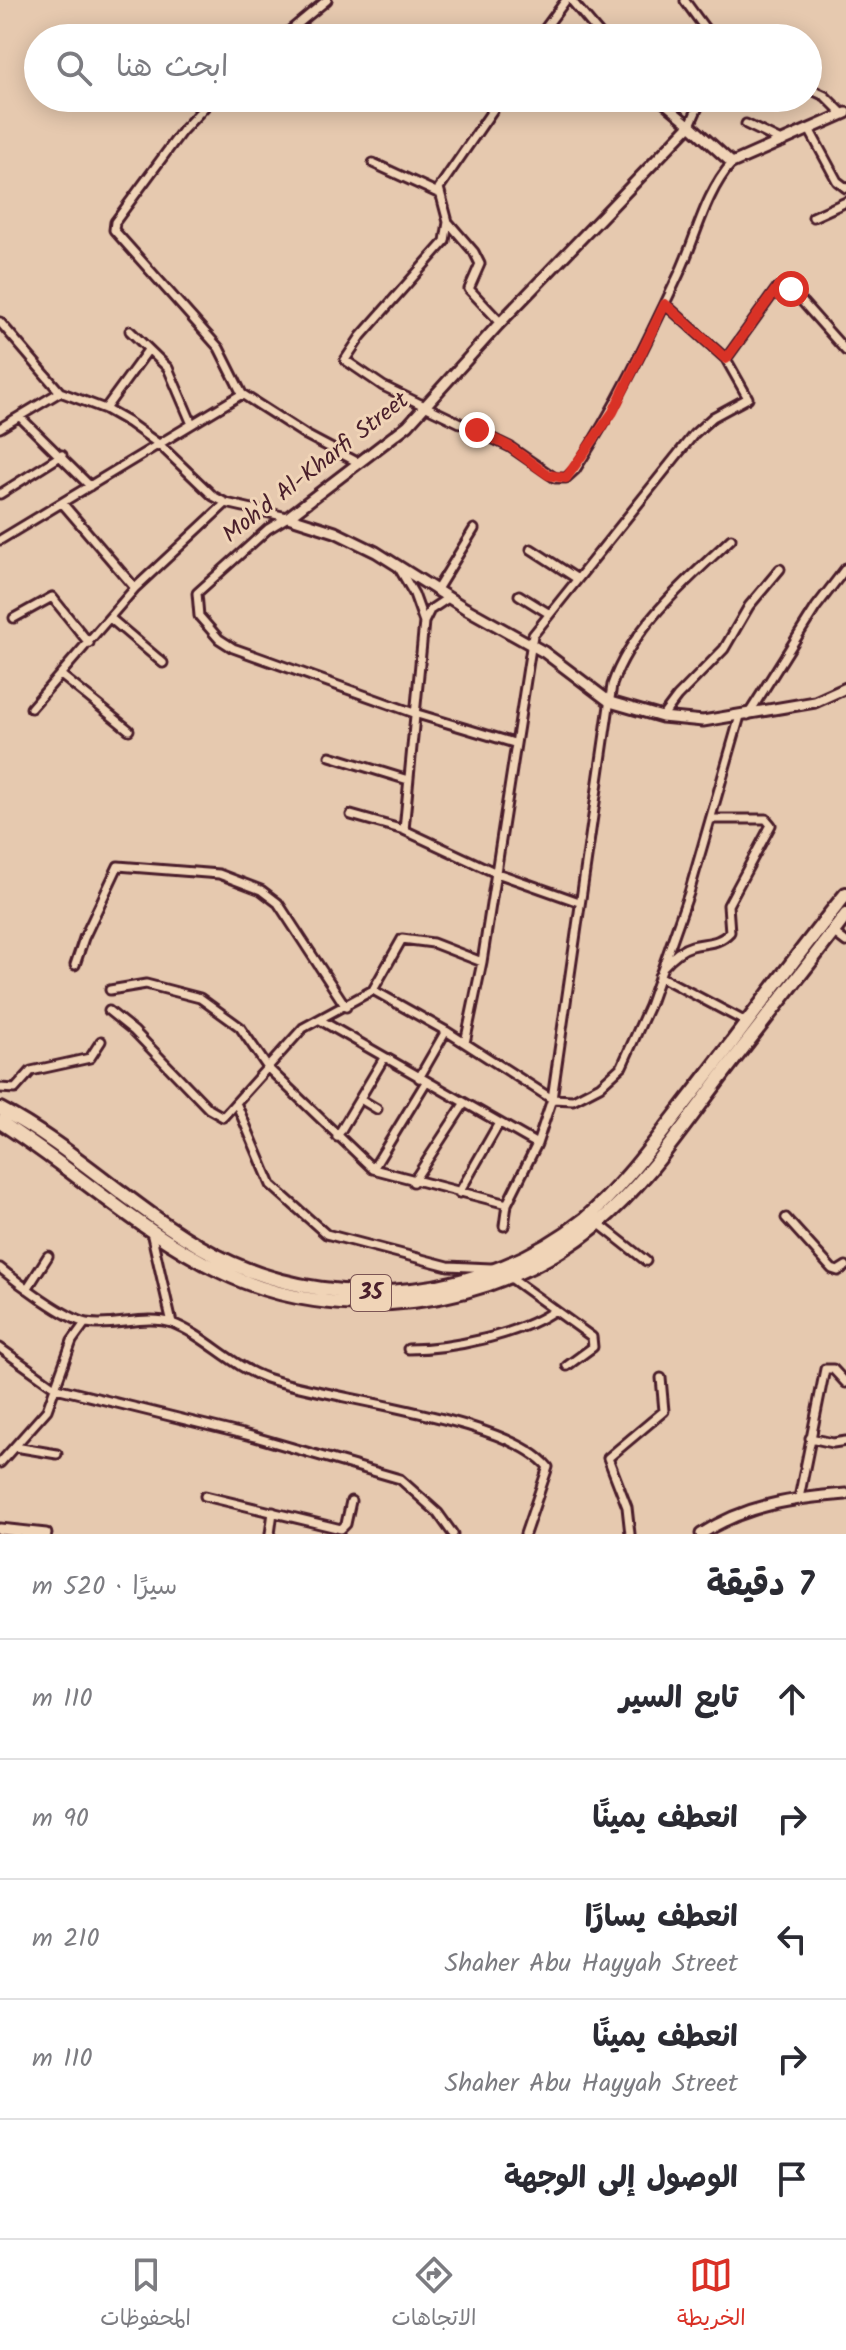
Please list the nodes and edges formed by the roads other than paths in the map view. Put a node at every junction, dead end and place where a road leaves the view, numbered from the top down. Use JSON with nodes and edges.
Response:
{"nodes":[{"id":1,"x":327,"y":0,"type":"edge"},
{"id":2,"x":568,"y":0,"type":"edge"},
{"id":3,"x":685,"y":1,"type":"edge"},
{"id":4,"x":298,"y":24,"type":"edge"},
{"id":5,"x":549,"y":24,"type":"edge"},
{"id":6,"x":590,"y":24,"type":"edge"},
{"id":7,"x":702,"y":24,"type":"edge"},
{"id":8,"x":822,"y":95,"type":"edge"},
{"id":9,"x":200,"y":112,"type":"edge"},
{"id":10,"x":492,"y":112,"type":"edge"},
{"id":11,"x":675,"y":112,"type":"edge"},
{"id":12,"x":696,"y":112,"type":"edge"},
{"id":13,"x":845,"y":113,"type":"edge"},
{"id":14,"x":746,"y":124,"type":"dead end"},
{"id":15,"x":690,"y":125,"type":"junction"},
{"id":16,"x":809,"y":129,"type":"junction"},
{"id":17,"x":783,"y":142,"type":"junction"},
{"id":18,"x":373,"y":163,"type":"dead end"},
{"id":19,"x":732,"y":163,"type":"junction"},
{"id":20,"x":846,"y":188,"type":"edge"},
{"id":21,"x":438,"y":193,"type":"junction"},
{"id":22,"x":846,"y":202,"type":"edge"},
{"id":23,"x":813,"y":217,"type":"dead end"},
{"id":24,"x":448,"y":222,"type":"junction"},
{"id":25,"x":665,"y":304,"type":"junction"},
{"id":26,"x":500,"y":322,"type":"junction"},
{"id":27,"x":2,"y":326,"type":"edge"},
{"id":28,"x":130,"y":331,"type":"dead end"},
{"id":29,"x":148,"y":350,"type":"junction"},
{"id":30,"x":846,"y":351,"type":"edge"},
{"id":31,"x":726,"y":359,"type":"junction"},
{"id":32,"x":60,"y":392,"type":"junction"},
{"id":33,"x":242,"y":394,"type":"junction"},
{"id":34,"x":426,"y":407,"type":"junction"},
{"id":35,"x":105,"y":409,"type":"junction"},
{"id":36,"x":20,"y":417,"type":"junction"},
{"id":37,"x":192,"y":424,"type":"junction"},
{"id":38,"x":1,"y":425,"type":"edge"},
{"id":39,"x":160,"y":445,"type":"junction"},
{"id":40,"x":62,"y":455,"type":"junction"},
{"id":41,"x":359,"y":463,"type":"junction"},
{"id":42,"x":90,"y":486,"type":"junction"},
{"id":43,"x":0,"y":494,"type":"edge"},
{"id":44,"x":226,"y":503,"type":"junction"},
{"id":45,"x":63,"y":504,"type":"junction"},
{"id":46,"x":288,"y":517,"type":"junction"},
{"id":47,"x":474,"y":529,"type":"dead end"},
{"id":48,"x":731,"y":539,"type":"dead end"},
{"id":49,"x":0,"y":540,"type":"edge"},
{"id":50,"x":531,"y":549,"type":"dead end"},
{"id":51,"x":399,"y":568,"type":"junction"},
{"id":52,"x":846,"y":568,"type":"edge"},
{"id":53,"x":780,"y":569,"type":"dead end"},
{"id":54,"x":576,"y":578,"type":"junction"},
{"id":55,"x":135,"y":588,"type":"junction"},
{"id":56,"x":436,"y":591,"type":"junction"},
{"id":57,"x":519,"y":595,"type":"dead end"},
{"id":58,"x":448,"y":598,"type":"junction"},
{"id":59,"x":548,"y":613,"type":"junction"},
{"id":60,"x":14,"y":618,"type":"dead end"},
{"id":61,"x":110,"y":618,"type":"junction"},
{"id":62,"x":424,"y":622,"type":"junction"},
{"id":63,"x":89,"y":643,"type":"junction"},
{"id":64,"x":530,"y":644,"type":"junction"},
{"id":65,"x":163,"y":663,"type":"dead end"},
{"id":66,"x":61,"y":675,"type":"junction"},
{"id":67,"x":846,"y":688,"type":"edge"},
{"id":68,"x":610,"y":702,"type":"junction"},
{"id":69,"x":31,"y":708,"type":"dead end"},
{"id":70,"x":414,"y":713,"type":"junction"},
{"id":71,"x":744,"y":716,"type":"junction"},
{"id":72,"x":662,"y":717,"type":"junction"},
{"id":73,"x":129,"y":730,"type":"dead end"},
{"id":74,"x":514,"y":743,"type":"junction"},
{"id":75,"x":330,"y":756,"type":"dead end"},
{"id":76,"x":408,"y":780,"type":"junction"},
{"id":77,"x":351,"y":815,"type":"dead end"},
{"id":78,"x":711,"y":819,"type":"junction"},
{"id":79,"x":404,"y":830,"type":"junction"},
{"id":80,"x":494,"y":872,"type":"junction"},
{"id":81,"x":846,"y":894,"type":"edge"},
{"id":82,"x":579,"y":902,"type":"junction"},
{"id":83,"x":846,"y":915,"type":"edge"},
{"id":84,"x":833,"y":932,"type":"junction"},
{"id":85,"x":846,"y":942,"type":"edge"},
{"id":86,"x":482,"y":962,"type":"junction"},
{"id":87,"x":75,"y":965,"type":"dead end"},
{"id":88,"x":661,"y":972,"type":"junction"},
{"id":89,"x":110,"y":990,"type":"dead end"},
{"id":90,"x":373,"y":990,"type":"junction"},
{"id":91,"x":346,"y":1007,"type":"junction"},
{"id":92,"x":109,"y":1011,"type":"dead end"},
{"id":93,"x":320,"y":1020,"type":"junction"},
{"id":94,"x":748,"y":1023,"type":"junction"},
{"id":95,"x":446,"y":1031,"type":"junction"},
{"id":96,"x":101,"y":1041,"type":"dead end"},
{"id":97,"x":465,"y":1043,"type":"junction"},
{"id":98,"x":730,"y":1056,"type":"junction"},
{"id":99,"x":384,"y":1058,"type":"junction"},
{"id":100,"x":268,"y":1068,"type":"junction"},
{"id":101,"x":714,"y":1077,"type":"junction"},
{"id":102,"x":422,"y":1080,"type":"junction"},
{"id":103,"x":0,"y":1088,"type":"edge"},
{"id":104,"x":552,"y":1099,"type":"junction"},
{"id":105,"x":362,"y":1100,"type":"junction"},
{"id":106,"x":464,"y":1104,"type":"junction"},
{"id":107,"x":237,"y":1105,"type":"junction"},
{"id":108,"x":0,"y":1109,"type":"edge"},
{"id":109,"x":377,"y":1109,"type":"dead end"},
{"id":110,"x":0,"y":1122,"type":"edge"},
{"id":111,"x":499,"y":1123,"type":"junction"},
{"id":112,"x":337,"y":1137,"type":"junction"},
{"id":113,"x":537,"y":1144,"type":"junction"},
{"id":114,"x":373,"y":1169,"type":"junction"},
{"id":115,"x":413,"y":1182,"type":"junction"},
{"id":116,"x":459,"y":1193,"type":"junction"},
{"id":117,"x":507,"y":1204,"type":"junction"},
{"id":118,"x":786,"y":1218,"type":"dead end"},
{"id":119,"x":598,"y":1223,"type":"junction"},
{"id":120,"x":504,"y":1226,"type":"dead end"},
{"id":121,"x":150,"y":1227,"type":"junction"},
{"id":122,"x":48,"y":1256,"type":"dead end"},
{"id":123,"x":646,"y":1261,"type":"dead end"},
{"id":124,"x":846,"y":1266,"type":"edge"},
{"id":125,"x":0,"y":1268,"type":"edge"},
{"id":126,"x":503,"y":1272,"type":"junction"},
{"id":127,"x":27,"y":1289,"type":"junction"},
{"id":128,"x":555,"y":1310,"type":"junction"},
{"id":129,"x":85,"y":1323,"type":"junction"},
{"id":130,"x":172,"y":1323,"type":"junction"},
{"id":131,"x":0,"y":1348,"type":"edge"},
{"id":132,"x":408,"y":1349,"type":"dead end"},
{"id":133,"x":567,"y":1366,"type":"dead end"},
{"id":134,"x":661,"y":1378,"type":"dead end"},
{"id":135,"x":846,"y":1383,"type":"edge"},
{"id":136,"x":56,"y":1388,"type":"junction"},
{"id":137,"x":810,"y":1438,"type":"junction"},
{"id":138,"x":846,"y":1441,"type":"edge"},
{"id":139,"x":15,"y":1447,"type":"junction"},
{"id":140,"x":57,"y":1454,"type":"dead end"},
{"id":141,"x":2,"y":1458,"type":"edge"},
{"id":142,"x":846,"y":1494,"type":"edge"},
{"id":143,"x":205,"y":1496,"type":"dead end"},
{"id":144,"x":799,"y":1498,"type":"junction"},
{"id":145,"x":351,"y":1501,"type":"dead end"},
{"id":146,"x":273,"y":1512,"type":"junction"},
{"id":147,"x":0,"y":1529,"type":"edge"},
{"id":148,"x":46,"y":1534,"type":"edge"},
{"id":149,"x":270,"y":1534,"type":"edge"},
{"id":150,"x":453,"y":1534,"type":"edge"},
{"id":151,"x":525,"y":1534,"type":"edge"},
{"id":152,"x":630,"y":1534,"type":"edge"},
{"id":153,"x":701,"y":1534,"type":"edge"}],
"edges":[{"from":1,"to":4,"type":"street"},
{"from":2,"to":5,"type":"street"},
{"from":2,"to":6,"type":"street"},
{"from":3,"to":7,"type":"street"},
{"from":8,"to":13,"type":"street"},
{"from":9,"to":33,"type":"street"},
{"from":10,"to":21,"type":"street"},
{"from":11,"to":15,"type":"street"},
{"from":12,"to":15,"type":"street","name":"Moh'd Al-Kharfi Street"},
{"from":13,"to":16,"type":"street"},
{"from":14,"to":17,"type":"street"},
{"from":15,"to":19,"type":"street"},
{"from":15,"to":26,"type":"street","name":"Moh'd Al-Kharfi Street"},
{"from":16,"to":17,"type":"street"},
{"from":16,"to":20,"type":"street"},
{"from":17,"to":19,"type":"street"},
{"from":18,"to":21,"type":"street"},
{"from":19,"to":25,"type":"street"},
{"from":21,"to":24,"type":"street"},
{"from":22,"to":23,"type":"street"},
{"from":24,"to":26,"type":"street"},
{"from":24,"to":34,"type":"street"},
{"from":25,"to":31,"type":"street"},
{"from":25,"to":34,"type":"street"},
{"from":26,"to":34,"type":"street","name":"Moh'd Al-Kharfi Street"},
{"from":27,"to":32,"type":"street"},
{"from":28,"to":29,"type":"street"},
{"from":29,"to":35,"type":"street"},
{"from":29,"to":37,"type":"street"},
{"from":30,"to":31,"type":"street"},
{"from":31,"to":54,"type":"street"},
{"from":32,"to":35,"type":"street"},
{"from":32,"to":36,"type":"street"},
{"from":33,"to":37,"type":"street"},
{"from":33,"to":41,"type":"street"},
{"from":34,"to":41,"type":"street","name":"Moh'd Al-Kharfi Street"},
{"from":35,"to":39,"type":"street"},
{"from":36,"to":38,"type":"street"},
{"from":36,"to":40,"type":"street"},
{"from":37,"to":39,"type":"street"},
{"from":39,"to":42,"type":"street"},
{"from":39,"to":44,"type":"street"},
{"from":40,"to":42,"type":"street"},
{"from":40,"to":43,"type":"street"},
{"from":41,"to":46,"type":"street","name":"Moh'd Al-Kharfi Street"},
{"from":42,"to":45,"type":"street"},
{"from":44,"to":46,"type":"street"},
{"from":44,"to":55,"type":"street"},
{"from":45,"to":49,"type":"street"},
{"from":45,"to":55,"type":"street"},
{"from":46,"to":51,"type":"street"},
{"from":46,"to":70,"type":"street","name":"Moh'd Al-Kharfi Street"},
{"from":47,"to":56,"type":"street"},
{"from":48,"to":68,"type":"street"},
{"from":50,"to":54,"type":"street"},
{"from":51,"to":56,"type":"street"},
{"from":51,"to":62,"type":"street"},
{"from":52,"to":71,"type":"street"},
{"from":53,"to":72,"type":"street"},
{"from":54,"to":59,"type":"street"},
{"from":55,"to":61,"type":"street"},
{"from":56,"to":58,"type":"street"},
{"from":57,"to":59,"type":"street"},
{"from":58,"to":62,"type":"street"},
{"from":58,"to":64,"type":"street"},
{"from":59,"to":64,"type":"street"},
{"from":60,"to":63,"type":"street"},
{"from":61,"to":63,"type":"street"},
{"from":61,"to":65,"type":"street"},
{"from":62,"to":70,"type":"street"},
{"from":63,"to":66,"type":"street"},
{"from":64,"to":68,"type":"street"},
{"from":64,"to":74,"type":"street"},
{"from":66,"to":69,"type":"street"},
{"from":66,"to":73,"type":"street"},
{"from":67,"to":71,"type":"street"},
{"from":68,"to":72,"type":"street"},
{"from":68,"to":82,"type":"street"},
{"from":70,"to":74,"type":"street","name":"Moh'd Al-Kharfi Street"},
{"from":70,"to":76,"type":"street"},
{"from":71,"to":72,"type":"street"},
{"from":71,"to":78,"type":"street"},
{"from":74,"to":80,"type":"street"},
{"from":75,"to":76,"type":"street"},
{"from":76,"to":79,"type":"street"},
{"from":77,"to":79,"type":"street"},
{"from":78,"to":88,"type":"street"},
{"from":78,"to":88,"type":"street"},
{"from":79,"to":80,"type":"street"},
{"from":80,"to":82,"type":"street"},
{"from":80,"to":86,"type":"street"},
{"from":81,"to":94,"type":"highway","number":"35"},
{"from":82,"to":104,"type":"street"},
{"from":83,"to":84,"type":"highway","number":"35"},
{"from":84,"to":85,"type":"street"},
{"from":84,"to":98,"type":"highway","number":"35"},
{"from":86,"to":90,"type":"street"},
{"from":86,"to":97,"type":"street"},
{"from":87,"to":91,"type":"street"},
{"from":88,"to":94,"type":"street"},
{"from":88,"to":104,"type":"street"},
{"from":89,"to":100,"type":"street"},
{"from":90,"to":91,"type":"street"},
{"from":90,"to":95,"type":"street"},
{"from":91,"to":93,"type":"street"},
{"from":92,"to":107,"type":"street"},
{"from":93,"to":99,"type":"street"},
{"from":93,"to":100,"type":"street"},
{"from":94,"to":98,"type":"highway","number":"35"},
{"from":95,"to":97,"type":"street"},
{"from":95,"to":102,"type":"street"},
{"from":96,"to":103,"type":"street"},
{"from":97,"to":104,"type":"street"},
{"from":98,"to":101,"type":"highway","number":"35"},
{"from":99,"to":102,"type":"street"},
{"from":99,"to":105,"type":"street"},
{"from":100,"to":107,"type":"street"},
{"from":100,"to":112,"type":"street"},
{"from":101,"to":119,"type":"highway","number":"35"},
{"from":101,"to":126,"type":"highway","number":"35"},
{"from":102,"to":106,"type":"street"},
{"from":102,"to":114,"type":"street"},
{"from":104,"to":113,"type":"street"},
{"from":105,"to":109,"type":"street"},
{"from":105,"to":112,"type":"street"},
{"from":106,"to":111,"type":"street"},
{"from":106,"to":115,"type":"street"},
{"from":107,"to":126,"type":"street"},
{"from":108,"to":126,"type":"highway","number":"35"},
{"from":110,"to":121,"type":"highway","number":"35"},
{"from":111,"to":113,"type":"street"},
{"from":111,"to":116,"type":"street"},
{"from":112,"to":114,"type":"street"},
{"from":113,"to":117,"type":"street"},
{"from":114,"to":115,"type":"street"},
{"from":115,"to":116,"type":"street"},
{"from":116,"to":117,"type":"street"},
{"from":117,"to":120,"type":"street"},
{"from":118,"to":124,"type":"street"},
{"from":119,"to":123,"type":"street"},
{"from":119,"to":126,"type":"highway","number":"35"},
{"from":121,"to":126,"type":"highway","number":"35"},
{"from":121,"to":130,"type":"street"},
{"from":122,"to":127,"type":"street"},
{"from":125,"to":127,"type":"street"},
{"from":126,"to":128,"type":"street"},
{"from":127,"to":129,"type":"street"},
{"from":128,"to":132,"type":"street"},
{"from":128,"to":133,"type":"street"},
{"from":129,"to":130,"type":"street"},
{"from":129,"to":136,"type":"street"},
{"from":130,"to":151,"type":"street"},
{"from":131,"to":136,"type":"street"},
{"from":134,"to":152,"type":"street"},
{"from":135,"to":137,"type":"street"},
{"from":136,"to":139,"type":"street"},
{"from":136,"to":150,"type":"street"},
{"from":137,"to":138,"type":"street"},
{"from":137,"to":144,"type":"street"},
{"from":139,"to":140,"type":"street"},
{"from":139,"to":141,"type":"street"},
{"from":142,"to":144,"type":"street"},
{"from":143,"to":146,"type":"street"},
{"from":144,"to":153,"type":"street"},
{"from":145,"to":146,"type":"street"},
{"from":146,"to":149,"type":"street"},
{"from":147,"to":148,"type":"street"}]}
